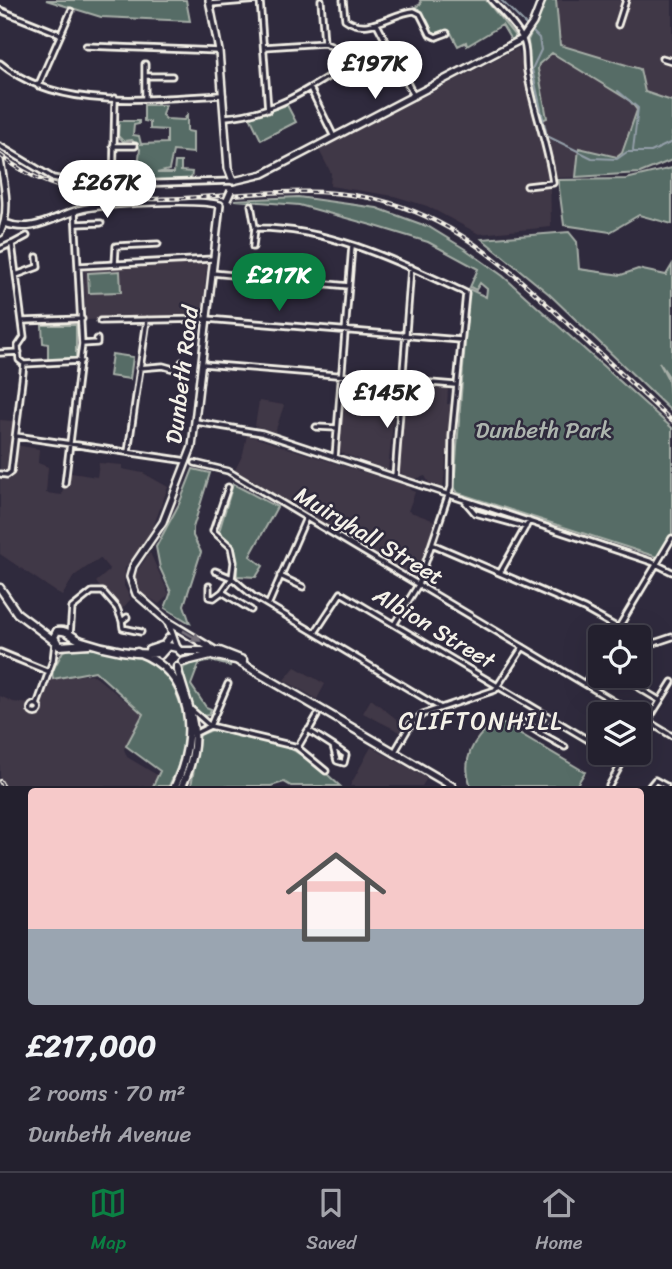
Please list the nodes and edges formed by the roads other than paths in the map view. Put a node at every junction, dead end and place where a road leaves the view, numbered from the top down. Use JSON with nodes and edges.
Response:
{"nodes":[{"id":1,"x":259,"y":0,"type":"edge"},
{"id":2,"x":321,"y":0,"type":"edge"},
{"id":3,"x":343,"y":0,"type":"edge"},
{"id":4,"x":491,"y":0,"type":"edge"},
{"id":5,"x":542,"y":0,"type":"edge"},
{"id":6,"x":626,"y":0,"type":"edge"},
{"id":7,"x":210,"y":2,"type":"edge"},
{"id":8,"x":0,"y":10,"type":"edge"},
{"id":9,"x":71,"y":11,"type":"dead end"},
{"id":10,"x":377,"y":24,"type":"junction"},
{"id":11,"x":618,"y":25,"type":"dead end"},
{"id":12,"x":447,"y":33,"type":"dead end"},
{"id":13,"x":60,"y":34,"type":"junction"},
{"id":14,"x":522,"y":38,"type":"junction"},
{"id":15,"x":386,"y":41,"type":"junction"},
{"id":16,"x":324,"y":43,"type":"junction"},
{"id":17,"x":86,"y":46,"type":"dead end"},
{"id":18,"x":264,"y":47,"type":"junction"},
{"id":19,"x":219,"y":51,"type":"junction"},
{"id":20,"x":356,"y":57,"type":"junction"},
{"id":21,"x":662,"y":58,"type":"dead end"},
{"id":22,"x":672,"y":61,"type":"edge"},
{"id":23,"x":145,"y":64,"type":"dead end"},
{"id":24,"x":2,"y":65,"type":"edge"},
{"id":25,"x":0,"y":72,"type":"edge"},
{"id":26,"x":145,"y":76,"type":"junction"},
{"id":27,"x":172,"y":76,"type":"dead end"},
{"id":28,"x":38,"y":86,"type":"junction"},
{"id":29,"x":311,"y":90,"type":"junction"},
{"id":30,"x":223,"y":95,"type":"junction"},
{"id":31,"x":414,"y":96,"type":"junction"},
{"id":32,"x":115,"y":97,"type":"junction"},
{"id":33,"x":145,"y":97,"type":"junction"},
{"id":34,"x":268,"y":110,"type":"junction"},
{"id":35,"x":225,"y":117,"type":"junction"},
{"id":36,"x":334,"y":137,"type":"junction"},
{"id":37,"x":0,"y":146,"type":"edge"},
{"id":38,"x":113,"y":146,"type":"junction"},
{"id":39,"x":135,"y":146,"type":"dead end"},
{"id":40,"x":0,"y":160,"type":"edge"},
{"id":41,"x":2,"y":172,"type":"edge"},
{"id":42,"x":233,"y":181,"type":"junction"},
{"id":43,"x":527,"y":186,"type":"dead end"},
{"id":44,"x":113,"y":187,"type":"junction"},
{"id":45,"x":220,"y":205,"type":"junction"},
{"id":46,"x":251,"y":205,"type":"dead end"},
{"id":47,"x":75,"y":211,"type":"junction"},
{"id":48,"x":5,"y":223,"type":"junction"},
{"id":49,"x":101,"y":223,"type":"dead end"},
{"id":50,"x":76,"y":224,"type":"junction"},
{"id":51,"x":255,"y":228,"type":"junction"},
{"id":52,"x":0,"y":233,"type":"edge"},
{"id":53,"x":27,"y":236,"type":"dead end"},
{"id":54,"x":12,"y":244,"type":"junction"},
{"id":55,"x":158,"y":244,"type":"dead end"},
{"id":56,"x":352,"y":246,"type":"junction"},
{"id":57,"x":253,"y":247,"type":"dead end"},
{"id":58,"x":0,"y":248,"type":"edge"},
{"id":59,"x":37,"y":257,"type":"dead end"},
{"id":60,"x":213,"y":259,"type":"junction"},
{"id":61,"x":115,"y":264,"type":"junction"},
{"id":62,"x":79,"y":266,"type":"junction"},
{"id":63,"x":411,"y":267,"type":"junction"},
{"id":64,"x":212,"y":273,"type":"junction"},
{"id":65,"x":16,"y":275,"type":"junction"},
{"id":66,"x":349,"y":286,"type":"junction"},
{"id":67,"x":82,"y":319,"type":"junction"},
{"id":68,"x":207,"y":319,"type":"junction"},
{"id":69,"x":147,"y":320,"type":"junction"},
{"id":70,"x":23,"y":321,"type":"junction"},
{"id":71,"x":100,"y":321,"type":"dead end"},
{"id":72,"x":345,"y":331,"type":"junction"},
{"id":73,"x":405,"y":336,"type":"junction"},
{"id":74,"x":97,"y":340,"type":"dead end"},
{"id":75,"x":460,"y":340,"type":"junction"},
{"id":76,"x":82,"y":344,"type":"junction"},
{"id":77,"x":19,"y":352,"type":"junction"},
{"id":78,"x":0,"y":353,"type":"edge"},
{"id":79,"x":81,"y":361,"type":"junction"},
{"id":80,"x":182,"y":362,"type":"dead end"},
{"id":81,"x":24,"y":364,"type":"junction"},
{"id":82,"x":203,"y":365,"type":"junction"},
{"id":83,"x":139,"y":368,"type":"junction"},
{"id":84,"x":341,"y":376,"type":"junction"},
{"id":85,"x":402,"y":381,"type":"junction"},
{"id":86,"x":456,"y":385,"type":"junction"},
{"id":87,"x":196,"y":422,"type":"junction"},
{"id":88,"x":316,"y":427,"type":"dead end"},
{"id":89,"x":337,"y":428,"type":"junction"},
{"id":90,"x":16,"y":436,"type":"junction"},
{"id":91,"x":69,"y":444,"type":"junction"},
{"id":92,"x":128,"y":452,"type":"junction"},
{"id":93,"x":335,"y":457,"type":"junction"},
{"id":94,"x":187,"y":461,"type":"junction"},
{"id":95,"x":195,"y":463,"type":"dead end"},
{"id":96,"x":0,"y":474,"type":"edge"},
{"id":97,"x":395,"y":477,"type":"junction"},
{"id":98,"x":65,"y":484,"type":"dead end"},
{"id":99,"x":228,"y":487,"type":"dead end"},
{"id":100,"x":448,"y":495,"type":"junction"},
{"id":101,"x":463,"y":499,"type":"junction"},
{"id":102,"x":306,"y":518,"type":"junction"},
{"id":103,"x":529,"y":521,"type":"junction"},
{"id":104,"x":526,"y":527,"type":"junction"},
{"id":105,"x":672,"y":538,"type":"edge"},
{"id":106,"x":432,"y":544,"type":"junction"},
{"id":107,"x":654,"y":563,"type":"junction"},
{"id":108,"x":215,"y":571,"type":"dead end"},
{"id":109,"x":672,"y":572,"type":"edge"},
{"id":110,"x":500,"y":573,"type":"junction"},
{"id":111,"x":280,"y":576,"type":"junction"},
{"id":112,"x":232,"y":579,"type":"junction"},
{"id":113,"x":418,"y":585,"type":"junction"},
{"id":114,"x":209,"y":586,"type":"dead end"},
{"id":115,"x":303,"y":587,"type":"dead end"},
{"id":116,"x":0,"y":588,"type":"edge"},
{"id":117,"x":222,"y":592,"type":"junction"},
{"id":118,"x":270,"y":603,"type":"junction"},
{"id":119,"x":251,"y":610,"type":"dead end"},
{"id":120,"x":70,"y":616,"type":"junction"},
{"id":121,"x":127,"y":617,"type":"dead end"},
{"id":122,"x":122,"y":621,"type":"junction"},
{"id":123,"x":169,"y":623,"type":"junction"},
{"id":124,"x":396,"y":623,"type":"junction"},
{"id":125,"x":613,"y":625,"type":"edge"},
{"id":126,"x":620,"y":625,"type":"edge"},
{"id":127,"x":35,"y":626,"type":"junction"},
{"id":128,"x":58,"y":631,"type":"junction"},
{"id":129,"x":316,"y":631,"type":"junction"},
{"id":130,"x":141,"y":632,"type":"dead end"},
{"id":131,"x":69,"y":635,"type":"junction"},
{"id":132,"x":672,"y":637,"type":"edge"},
{"id":133,"x":169,"y":638,"type":"junction"},
{"id":134,"x":55,"y":642,"type":"junction"},
{"id":135,"x":89,"y":643,"type":"junction"},
{"id":136,"x":651,"y":644,"type":"dead end"},
{"id":137,"x":65,"y":646,"type":"junction"},
{"id":138,"x":523,"y":647,"type":"junction"},
{"id":139,"x":179,"y":649,"type":"junction"},
{"id":140,"x":163,"y":650,"type":"junction"},
{"id":141,"x":214,"y":650,"type":"junction"},
{"id":142,"x":0,"y":652,"type":"edge"},
{"id":143,"x":139,"y":652,"type":"junction"},
{"id":144,"x":53,"y":660,"type":"junction"},
{"id":145,"x":179,"y":664,"type":"junction"},
{"id":146,"x":163,"y":665,"type":"junction"},
{"id":147,"x":49,"y":672,"type":"junction"},
{"id":148,"x":588,"y":679,"type":"edge"},
{"id":149,"x":672,"y":682,"type":"edge"},
{"id":150,"x":228,"y":684,"type":"dead end"},
{"id":151,"x":585,"y":684,"type":"junction"},
{"id":152,"x":499,"y":687,"type":"junction"},
{"id":153,"x":639,"y":688,"type":"edge"},
{"id":154,"x":288,"y":689,"type":"junction"},
{"id":155,"x":659,"y":700,"type":"junction"},
{"id":156,"x":615,"y":702,"type":"edge"},
{"id":157,"x":37,"y":705,"type":"dead end"},
{"id":158,"x":439,"y":707,"type":"junction"},
{"id":159,"x":192,"y":710,"type":"junction"},
{"id":160,"x":651,"y":714,"type":"edge"},
{"id":161,"x":213,"y":716,"type":"junction"},
{"id":162,"x":317,"y":716,"type":"dead end"},
{"id":163,"x":550,"y":717,"type":"junction"},
{"id":164,"x":200,"y":718,"type":"junction"},
{"id":165,"x":519,"y":720,"type":"dead end"},
{"id":166,"x":651,"y":723,"type":"edge"},
{"id":167,"x":210,"y":726,"type":"junction"},
{"id":168,"x":308,"y":730,"type":"junction"},
{"id":169,"x":196,"y":733,"type":"junction"},
{"id":170,"x":540,"y":733,"type":"junction"},
{"id":171,"x":672,"y":736,"type":"edge"},
{"id":172,"x":588,"y":740,"type":"edge"},
{"id":173,"x":333,"y":746,"type":"junction"},
{"id":174,"x":298,"y":747,"type":"junction"},
{"id":175,"x":565,"y":747,"type":"dead end"},
{"id":176,"x":394,"y":752,"type":"junction"},
{"id":177,"x":622,"y":765,"type":"edge"},
{"id":178,"x":326,"y":771,"type":"dead end"},
{"id":179,"x":175,"y":786,"type":"edge"},
{"id":180,"x":182,"y":786,"type":"edge"},
{"id":181,"x":452,"y":786,"type":"edge"},
{"id":182,"x":609,"y":786,"type":"edge"},
{"id":183,"x":650,"y":786,"type":"edge"},
{"id":184,"x":666,"y":786,"type":"edge"}],
"edges":[{"from":1,"to":7,"type":"street"},
{"from":1,"to":18,"type":"street"},
{"from":2,"to":16,"type":"street"},
{"from":3,"to":10,"type":"street"},
{"from":4,"to":14,"type":"street"},
{"from":5,"to":14,"type":"main road"},
{"from":6,"to":11,"type":"street"},
{"from":7,"to":19,"type":"main road"},
{"from":8,"to":13,"type":"street"},
{"from":9,"to":13,"type":"street"},
{"from":10,"to":12,"type":"street"},
{"from":10,"to":15,"type":"street"},
{"from":13,"to":28,"type":"street"},
{"from":14,"to":31,"type":"main road"},
{"from":14,"to":43,"type":"street"},
{"from":15,"to":20,"type":"street"},
{"from":15,"to":31,"type":"street"},
{"from":16,"to":18,"type":"street"},
{"from":16,"to":20,"type":"street"},
{"from":17,"to":19,"type":"street"},
{"from":18,"to":34,"type":"street"},
{"from":19,"to":30,"type":"main road"},
{"from":20,"to":29,"type":"street"},
{"from":21,"to":22,"type":"street"},
{"from":23,"to":26,"type":"street"},
{"from":24,"to":25,"type":"street"},
{"from":24,"to":28,"type":"street"},
{"from":26,"to":27,"type":"street"},
{"from":26,"to":33,"type":"street"},
{"from":28,"to":32,"type":"street"},
{"from":29,"to":34,"type":"street"},
{"from":29,"to":36,"type":"street"},
{"from":30,"to":33,"type":"street"},
{"from":30,"to":35,"type":"main road"},
{"from":31,"to":36,"type":"main road"},
{"from":32,"to":33,"type":"street"},
{"from":32,"to":38,"type":"street"},
{"from":34,"to":35,"type":"street"},
{"from":35,"to":42,"type":"main road"},
{"from":36,"to":42,"type":"main road"},
{"from":37,"to":44,"type":"street"},
{"from":38,"to":39,"type":"street"},
{"from":38,"to":44,"type":"street"},
{"from":40,"to":41,"type":"main road"},
{"from":41,"to":48,"type":"main road"},
{"from":42,"to":44,"type":"street"},
{"from":42,"to":45,"type":"main road","bridge":true},
{"from":45,"to":47,"type":"main road"},
{"from":45,"to":60,"type":"main road","name":"Dunbeth Road"},
{"from":46,"to":51,"type":"street"},
{"from":47,"to":48,"type":"main road"},
{"from":47,"to":50,"type":"street"},
{"from":48,"to":52,"type":"main road"},
{"from":49,"to":50,"type":"street"},
{"from":50,"to":62,"type":"street"},
{"from":51,"to":56,"type":"street"},
{"from":51,"to":57,"type":"street"},
{"from":53,"to":54,"type":"street"},
{"from":54,"to":58,"type":"street"},
{"from":54,"to":65,"type":"street"},
{"from":55,"to":61,"type":"street"},
{"from":56,"to":63,"type":"street"},
{"from":56,"to":66,"type":"street"},
{"from":59,"to":65,"type":"street"},
{"from":60,"to":61,"type":"street"},
{"from":60,"to":64,"type":"main road","name":"Dunbeth Road"},
{"from":61,"to":62,"type":"street"},
{"from":62,"to":67,"type":"street"},
{"from":63,"to":73,"type":"street"},
{"from":63,"to":75,"type":"street"},
{"from":64,"to":66,"type":"street"},
{"from":64,"to":68,"type":"main road","name":"Dunbeth Road"},
{"from":65,"to":70,"type":"street"},
{"from":66,"to":72,"type":"street"},
{"from":67,"to":70,"type":"street"},
{"from":67,"to":76,"type":"street"},
{"from":68,"to":69,"type":"street"},
{"from":68,"to":72,"type":"street"},
{"from":68,"to":82,"type":"main road","name":"Dunbeth Road"},
{"from":69,"to":71,"type":"street"},
{"from":69,"to":83,"type":"street"},
{"from":70,"to":77,"type":"street"},
{"from":72,"to":73,"type":"street"},
{"from":72,"to":84,"type":"street"},
{"from":73,"to":75,"type":"street"},
{"from":73,"to":85,"type":"street"},
{"from":74,"to":76,"type":"street"},
{"from":75,"to":86,"type":"street"},
{"from":76,"to":79,"type":"street"},
{"from":77,"to":78,"type":"street"},
{"from":77,"to":81,"type":"street"},
{"from":79,"to":81,"type":"street"},
{"from":79,"to":91,"type":"street"},
{"from":80,"to":83,"type":"street"},
{"from":81,"to":90,"type":"street"},
{"from":82,"to":84,"type":"street"},
{"from":82,"to":87,"type":"main road","name":"Dunbeth Road"},
{"from":83,"to":92,"type":"street"},
{"from":84,"to":85,"type":"street"},
{"from":84,"to":89,"type":"street"},
{"from":85,"to":86,"type":"street"},
{"from":85,"to":97,"type":"street"},
{"from":86,"to":100,"type":"street"},
{"from":87,"to":93,"type":"street"},
{"from":87,"to":94,"type":"main road","name":"Dunbeth Road"},
{"from":88,"to":89,"type":"street"},
{"from":89,"to":93,"type":"street"},
{"from":90,"to":91,"type":"street"},
{"from":90,"to":96,"type":"street"},
{"from":91,"to":92,"type":"street"},
{"from":91,"to":98,"type":"street"},
{"from":92,"to":94,"type":"street"},
{"from":93,"to":97,"type":"street"},
{"from":94,"to":123,"type":"main road","name":"Dunbeth Road"},
{"from":95,"to":102,"type":"street","name":"Muiryhall Street"},
{"from":97,"to":100,"type":"street"},
{"from":99,"to":112,"type":"street"},
{"from":100,"to":101,"type":"street"},
{"from":100,"to":106,"type":"street"},
{"from":101,"to":103,"type":"street"},
{"from":101,"to":104,"type":"street"},
{"from":102,"to":111,"type":"street"},
{"from":102,"to":113,"type":"street","name":"Muiryhall Street"},
{"from":103,"to":104,"type":"street"},
{"from":103,"to":107,"type":"street"},
{"from":104,"to":110,"type":"street"},
{"from":105,"to":107,"type":"street"},
{"from":106,"to":110,"type":"street"},
{"from":106,"to":113,"type":"street"},
{"from":107,"to":109,"type":"street"},
{"from":107,"to":126,"type":"street"},
{"from":108,"to":112,"type":"street"},
{"from":110,"to":125,"type":"street"},
{"from":111,"to":115,"type":"street"},
{"from":111,"to":118,"type":"street"},
{"from":112,"to":117,"type":"street"},
{"from":112,"to":118,"type":"street"},
{"from":113,"to":124,"type":"street"},
{"from":113,"to":138,"type":"street","name":"Muiryhall Street"},
{"from":114,"to":117,"type":"street"},
{"from":116,"to":127,"type":"main road"},
{"from":117,"to":119,"type":"street"},
{"from":118,"to":129,"type":"street"},
{"from":120,"to":122,"type":"street"},
{"from":120,"to":128,"type":"street"},
{"from":120,"to":131,"type":"street"},
{"from":121,"to":122,"type":"street"},
{"from":122,"to":130,"type":"street"},
{"from":123,"to":133,"type":"main road"},
{"from":123,"to":139,"type":"main road"},
{"from":123,"to":141,"type":"main road","one_way":true},
{"from":124,"to":129,"type":"street","name":"Albion Street"},
{"from":124,"to":152,"type":"street","name":"Albion Street"},
{"from":127,"to":128,"type":"main road"},
{"from":127,"to":134,"type":"main road"},
{"from":128,"to":131,"type":"main road"},
{"from":128,"to":134,"type":"main road"},
{"from":129,"to":158,"type":"street"},
{"from":131,"to":135,"type":"main road"},
{"from":131,"to":137,"type":"main road"},
{"from":132,"to":136,"type":"street"},
{"from":133,"to":140,"type":"main road"},
{"from":133,"to":143,"type":"main road"},
{"from":134,"to":137,"type":"main road"},
{"from":134,"to":144,"type":"street"},
{"from":135,"to":137,"type":"main road"},
{"from":135,"to":143,"type":"main road"},
{"from":137,"to":144,"type":"street"},
{"from":138,"to":151,"type":"street","name":"Muiryhall Street"},
{"from":138,"to":152,"type":"street"},
{"from":139,"to":140,"type":"main road"},
{"from":139,"to":141,"type":"main road"},
{"from":139,"to":145,"type":"main road"},
{"from":140,"to":143,"type":"main road"},
{"from":140,"to":146,"type":"main road"},
{"from":141,"to":154,"type":"main road"},
{"from":142,"to":147,"type":"street"},
{"from":143,"to":146,"type":"main road"},
{"from":144,"to":147,"type":"street"},
{"from":145,"to":146,"type":"main road"},
{"from":145,"to":154,"type":"main road"},
{"from":145,"to":159,"type":"main road"},
{"from":146,"to":179,"type":"main road"},
{"from":147,"to":157,"type":"street"},
{"from":148,"to":151,"type":"street"},
{"from":149,"to":155,"type":"street"},
{"from":150,"to":161,"type":"street"},
{"from":151,"to":156,"type":"street","name":"Muiryhall Street"},
{"from":152,"to":158,"type":"street"},
{"from":152,"to":163,"type":"street","name":"Albion Street"},
{"from":153,"to":155,"type":"street"},
{"from":154,"to":176,"type":"main road"},
{"from":155,"to":160,"type":"street"},
{"from":158,"to":176,"type":"street"},
{"from":159,"to":164,"type":"street"},
{"from":159,"to":169,"type":"main road"},
{"from":161,"to":164,"type":"street"},
{"from":161,"to":167,"type":"street"},
{"from":162,"to":168,"type":"street"},
{"from":163,"to":170,"type":"street"},
{"from":163,"to":172,"type":"street","name":"Albion Street"},
{"from":164,"to":167,"type":"street"},
{"from":165,"to":170,"type":"street"},
{"from":166,"to":171,"type":"street","name":"Muiryhall Street"},
{"from":167,"to":169,"type":"street"},
{"from":167,"to":174,"type":"street"},
{"from":168,"to":173,"type":"street"},
{"from":168,"to":174,"type":"street"},
{"from":169,"to":180,"type":"main road"},
{"from":170,"to":175,"type":"street"},
{"from":173,"to":173,"type":"street"},
{"from":174,"to":178,"type":"street"},
{"from":176,"to":181,"type":"main road"},
{"from":177,"to":182,"type":"street"},
{"from":183,"to":184,"type":"street"}]}
